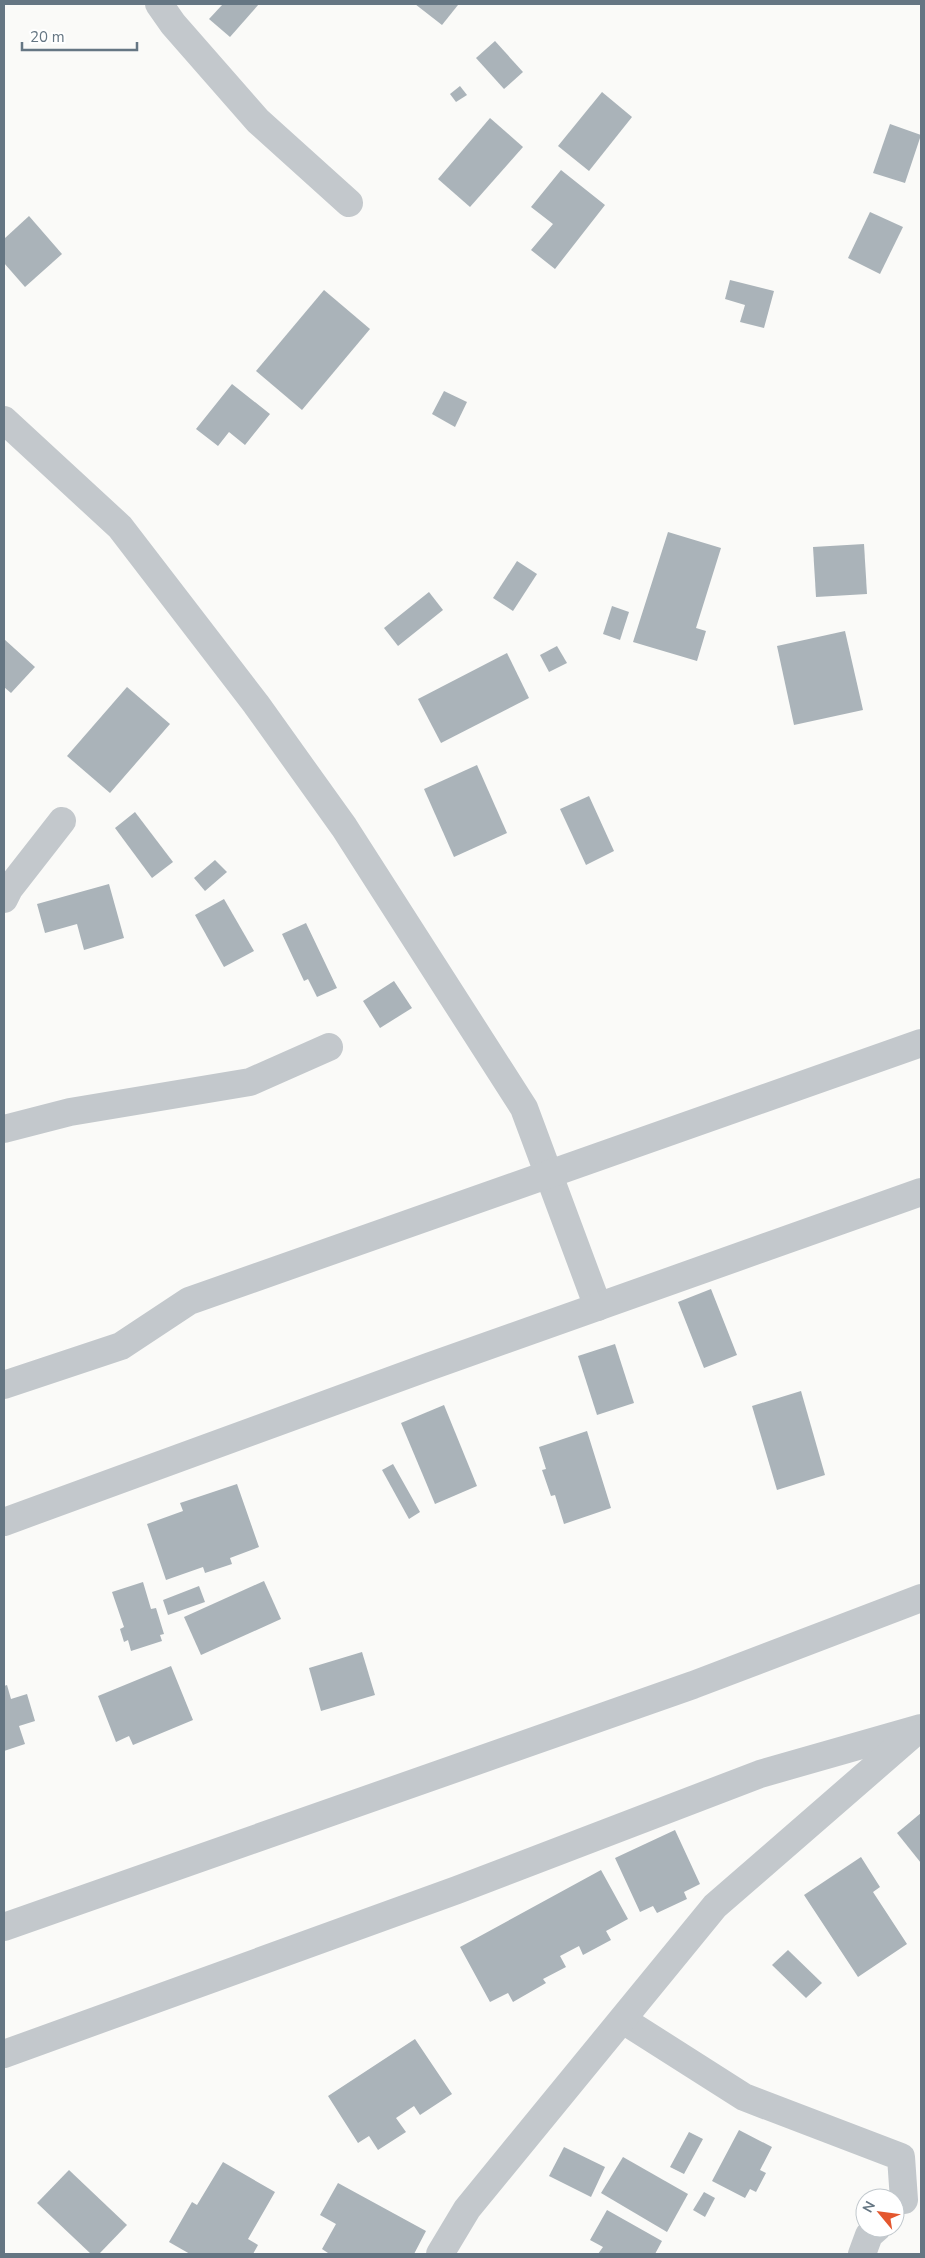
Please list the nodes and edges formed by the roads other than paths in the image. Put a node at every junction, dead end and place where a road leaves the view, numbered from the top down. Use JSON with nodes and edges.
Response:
{"nodes":[{"id":1,"x":159,"y":4,"type":"edge"},
{"id":2,"x":349,"y":204,"type":"dead end"},
{"id":3,"x":4,"y":420,"type":"edge"},
{"id":4,"x":62,"y":821,"type":"dead end"},
{"id":5,"x":4,"y":899,"type":"edge"},
{"id":6,"x":921,"y":1043,"type":"edge"},
{"id":7,"x":329,"y":1047,"type":"dead end"},
{"id":8,"x":4,"y":1129,"type":"edge"},
{"id":9,"x":548,"y":1173,"type":"junction"},
{"id":10,"x":921,"y":1192,"type":"edge"},
{"id":11,"x":598,"y":1307,"type":"junction"},
{"id":12,"x":4,"y":1385,"type":"edge"},
{"id":13,"x":4,"y":1522,"type":"edge"},
{"id":14,"x":921,"y":1598,"type":"edge"},
{"id":15,"x":920,"y":1728,"type":"edge"},
{"id":16,"x":4,"y":1927,"type":"edge"},
{"id":17,"x":623,"y":2020,"type":"junction"},
{"id":18,"x":4,"y":2054,"type":"edge"},
{"id":19,"x":907,"y":2203,"type":"edge"},
{"id":20,"x":868,"y":2238,"type":"edge"},
{"id":21,"x":440,"y":2254,"type":"edge"},
{"id":22,"x":862,"y":2254,"type":"edge"}],
"edges":[{"from":1,"to":2,"type":"street"},
{"from":3,"to":9,"type":"street"},
{"from":4,"to":5,"type":"street"},
{"from":6,"to":9,"type":"street"},
{"from":7,"to":8,"type":"street"},
{"from":9,"to":11,"type":"street"},
{"from":9,"to":12,"type":"street"},
{"from":10,"to":11,"type":"street"},
{"from":11,"to":13,"type":"street"},
{"from":14,"to":16,"type":"street"},
{"from":15,"to":17,"type":"street"},
{"from":15,"to":18,"type":"street"},
{"from":17,"to":19,"type":"street"},
{"from":17,"to":21,"type":"street"},
{"from":20,"to":22,"type":"street"}]}
